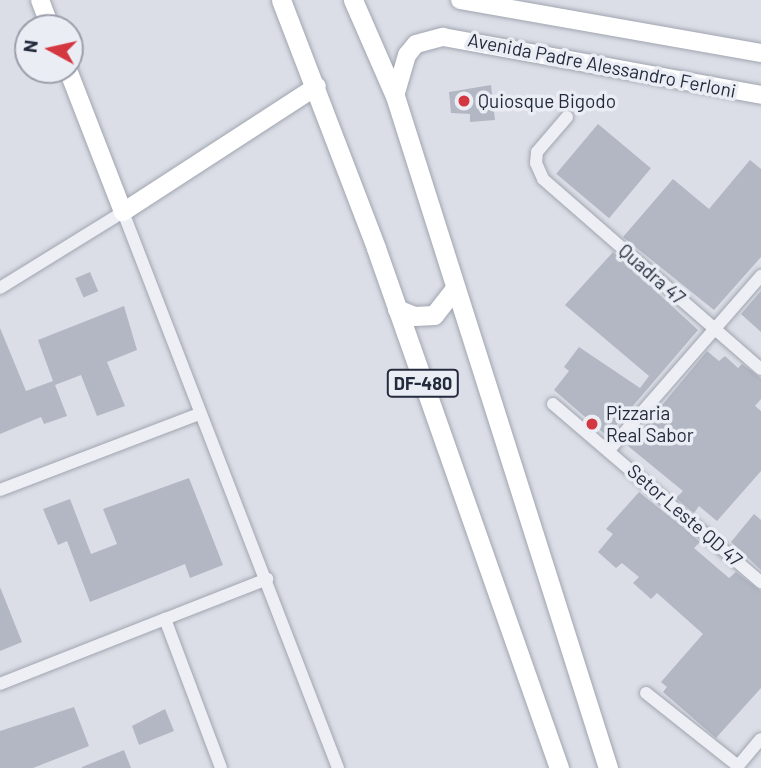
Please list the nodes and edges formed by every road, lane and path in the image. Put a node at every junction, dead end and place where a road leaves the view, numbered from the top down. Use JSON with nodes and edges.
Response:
{"nodes":[{"id":1,"x":281,"y":0,"type":"edge"},
{"id":2,"x":353,"y":0,"type":"edge"},
{"id":3,"x":460,"y":0,"type":"edge"},
{"id":4,"x":761,"y":53,"type":"edge"},
{"id":5,"x":73,"y":84,"type":"edge"},
{"id":6,"x":317,"y":86,"type":"junction"},
{"id":7,"x":761,"y":95,"type":"edge"},
{"id":8,"x":395,"y":96,"type":"junction"},
{"id":9,"x":567,"y":117,"type":"dead end"},
{"id":10,"x":123,"y":212,"type":"junction"},
{"id":11,"x":761,"y":276,"type":"edge"},
{"id":12,"x":0,"y":288,"type":"edge"},
{"id":13,"x":454,"y":289,"type":"junction"},
{"id":14,"x":397,"y":309,"type":"junction"},
{"id":15,"x":715,"y":330,"type":"junction"},
{"id":16,"x":761,"y":369,"type":"edge"},
{"id":17,"x":553,"y":404,"type":"dead end"},
{"id":18,"x":200,"y":414,"type":"junction"},
{"id":19,"x":610,"y":449,"type":"junction"},
{"id":20,"x":0,"y":490,"type":"edge"},
{"id":21,"x":267,"y":579,"type":"junction"},
{"id":22,"x":761,"y":582,"type":"edge"},
{"id":23,"x":165,"y":619,"type":"junction"},
{"id":24,"x":0,"y":684,"type":"edge"},
{"id":25,"x":646,"y":693,"type":"dead end"},
{"id":26,"x":761,"y":739,"type":"edge"},
{"id":27,"x":739,"y":767,"type":"edge"},
{"id":28,"x":221,"y":768,"type":"edge"},
{"id":29,"x":338,"y":768,"type":"edge"},
{"id":30,"x":559,"y":768,"type":"edge"},
{"id":31,"x":608,"y":768,"type":"edge"}],
"edges":[{"from":1,"to":6,"type":"main road","number":"DF-480"},
{"from":2,"to":8,"type":"main road","number":"DF-480"},
{"from":3,"to":4,"type":"main road","name":"Avenida Padre Alessandro Ferloni"},
{"from":5,"to":10,"type":"main road"},
{"from":6,"to":10,"type":"main road"},
{"from":6,"to":14,"type":"main road","number":"DF-480"},
{"from":7,"to":8,"type":"main road","name":"Avenida Padre Alessandro Ferloni"},
{"from":8,"to":13,"type":"main road","number":"DF-480"},
{"from":9,"to":15,"type":"street","name":"Quadra 47"},
{"from":10,"to":12,"type":"street"},
{"from":10,"to":18,"type":"street"},
{"from":11,"to":15,"type":"street","name":"Setor Leste QD 47"},
{"from":13,"to":14,"type":"main road"},
{"from":13,"to":31,"type":"main road","number":"DF-480"},
{"from":14,"to":30,"type":"main road","number":"DF-480"},
{"from":15,"to":16,"type":"street","name":"Quadra 47"},
{"from":15,"to":19,"type":"street","name":"Setor Leste QD 47"},
{"from":17,"to":19,"type":"street","name":"Setor Leste QD 47"},
{"from":18,"to":20,"type":"street"},
{"from":18,"to":21,"type":"street"},
{"from":19,"to":22,"type":"street","name":"Setor Leste QD 47"},
{"from":21,"to":23,"type":"street"},
{"from":21,"to":29,"type":"street"},
{"from":23,"to":24,"type":"street"},
{"from":23,"to":28,"type":"street"},
{"from":25,"to":27,"type":"street"},
{"from":26,"to":27,"type":"street"}]}
